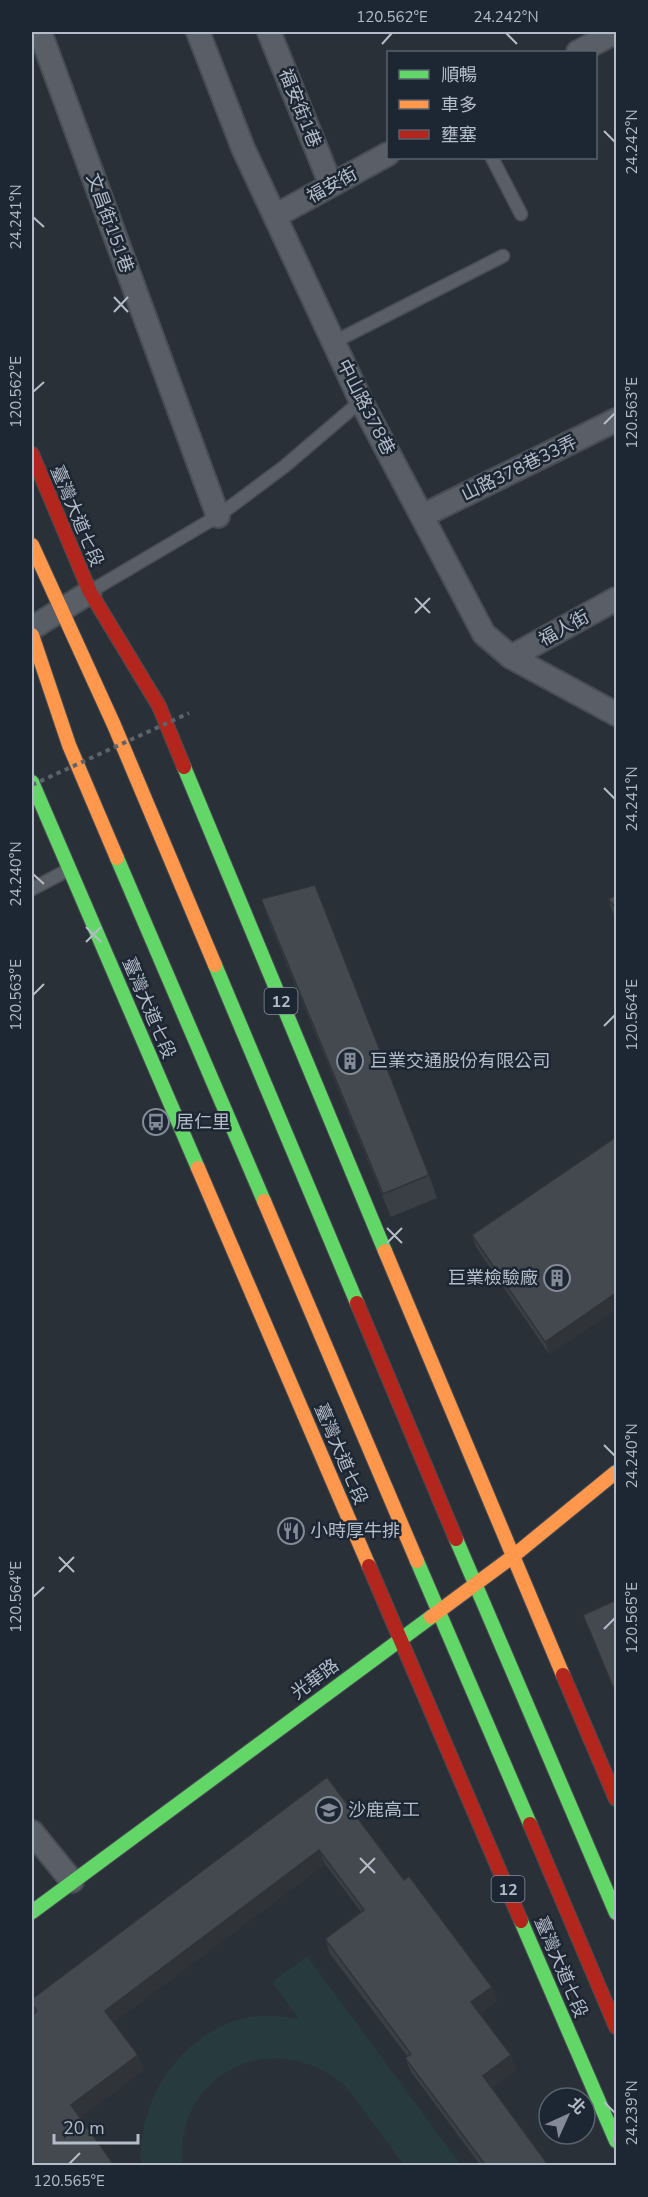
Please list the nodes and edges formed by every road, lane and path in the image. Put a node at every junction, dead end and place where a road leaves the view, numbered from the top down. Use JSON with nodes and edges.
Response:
{"nodes":[{"id":1,"x":40,"y":32,"type":"edge"},
{"id":2,"x":198,"y":32,"type":"edge"},
{"id":3,"x":269,"y":32,"type":"edge"},
{"id":4,"x":616,"y":32,"type":"edge"},
{"id":5,"x":580,"y":51,"type":"edge"},
{"id":6,"x":387,"y":155,"type":"edge"},
{"id":7,"x":493,"y":159,"type":"edge"},
{"id":8,"x":331,"y":185,"type":"junction"},
{"id":9,"x":521,"y":214,"type":"dead end"},
{"id":10,"x":275,"y":216,"type":"junction"},
{"id":11,"x":503,"y":256,"type":"dead end"},
{"id":12,"x":334,"y":342,"type":"junction"},
{"id":13,"x":361,"y":401,"type":"junction"},
{"id":14,"x":616,"y":420,"type":"edge"},
{"id":15,"x":32,"y":454,"type":"edge"},
{"id":16,"x":218,"y":516,"type":"junction"},
{"id":17,"x":422,"y":516,"type":"junction"},
{"id":18,"x":32,"y":545,"type":"edge"},
{"id":19,"x":90,"y":592,"type":"junction"},
{"id":20,"x":616,"y":599,"type":"edge"},
{"id":21,"x":60,"y":610,"type":"junction"},
{"id":22,"x":96,"y":625,"type":"dead end"},
{"id":23,"x":32,"y":628,"type":"edge"},
{"id":24,"x":32,"y":636,"type":"edge"},
{"id":25,"x":512,"y":657,"type":"junction"},
{"id":26,"x":104,"y":670,"type":"dead end"},
{"id":27,"x":44,"y":711,"type":"dead end"},
{"id":28,"x":189,"y":713,"type":"dead end"},
{"id":29,"x":616,"y":714,"type":"edge"},
{"id":30,"x":114,"y":725,"type":"junction"},
{"id":31,"x":69,"y":745,"type":"junction"},
{"id":32,"x":32,"y":784,"type":"edge"},
{"id":33,"x":69,"y":869,"type":"junction"},
{"id":34,"x":32,"y":889,"type":"edge"},
{"id":35,"x":616,"y":1472,"type":"edge"},
{"id":36,"x":512,"y":1557,"type":"junction"},
{"id":37,"x":475,"y":1584,"type":"junction"},
{"id":38,"x":496,"y":1594,"type":"dead end"},
{"id":39,"x":516,"y":1604,"type":"dead end"},
{"id":40,"x":438,"y":1611,"type":"junction"},
{"id":41,"x":537,"y":1614,"type":"junction"},
{"id":42,"x":400,"y":1638,"type":"junction"},
{"id":43,"x":616,"y":1799,"type":"edge"},
{"id":44,"x":32,"y":1832,"type":"edge"},
{"id":45,"x":72,"y":1881,"type":"junction"},
{"id":46,"x":32,"y":1912,"type":"edge"},
{"id":47,"x":616,"y":1913,"type":"edge"},
{"id":48,"x":616,"y":2027,"type":"edge"},
{"id":49,"x":616,"y":2141,"type":"edge"}],
"edges":[{"from":1,"to":16,"type":"street","name":"文昌街151巷"},
{"from":2,"to":10,"type":"street","name":"中山路378巷"},
{"from":3,"to":8,"type":"street","name":"福安街1巷"},
{"from":4,"to":5,"type":"street"},
{"from":6,"to":8,"type":"street","name":"福安街"},
{"from":7,"to":9,"type":"lane"},
{"from":8,"to":10,"type":"street","name":"福安街"},
{"from":10,"to":12,"type":"street","name":"中山路378巷"},
{"from":11,"to":12,"type":"lane"},
{"from":12,"to":13,"type":"street","name":"中山路378巷"},
{"from":13,"to":16,"type":"lane"},
{"from":13,"to":17,"type":"street","name":"中山路378巷"},
{"from":14,"to":17,"type":"street","name":"山路378巷33弄"},
{"from":15,"to":19,"type":"main road","name":"臺灣大道七段","number":"12"},
{"from":16,"to":19,"type":"lane"},
{"from":17,"to":25,"type":"street","name":"中山路378巷"},
{"from":18,"to":21,"type":"main road","number":"12"},
{"from":19,"to":21,"type":"street"},
{"from":19,"to":22,"type":"main road","name":"臺灣大道七段","number":"12"},
{"from":19,"to":36,"type":"main road","name":"臺灣大道七段","number":"12"},
{"from":20,"to":25,"type":"street","name":"福人街"},
{"from":21,"to":23,"type":"street"},
{"from":21,"to":30,"type":"main road","number":"12"},
{"from":24,"to":31,"type":"main road","name":"臺灣大道七段","number":"12"},
{"from":25,"to":29,"type":"street","name":"中山路378巷"},
{"from":26,"to":30,"type":"main road","number":"12"},
{"from":27,"to":31,"type":"main road","name":"臺灣大道七段","number":"12"},
{"from":28,"to":32,"type":"path","bridge":true},
{"from":30,"to":37,"type":"main road","number":"12"},
{"from":31,"to":40,"type":"main road","name":"臺灣大道七段","number":"12"},
{"from":32,"to":33,"type":"main road","name":"臺灣大道七段","number":"12"},
{"from":33,"to":34,"type":"lane"},
{"from":33,"to":42,"type":"main road","name":"臺灣大道七段","number":"12"},
{"from":35,"to":36,"type":"main road","name":"光華路"},
{"from":36,"to":37,"type":"main road","name":"光華路"},
{"from":36,"to":41,"type":"main road","name":"臺灣大道七段","number":"12"},
{"from":37,"to":38,"type":"main road"},
{"from":37,"to":40,"type":"main road","name":"光華路"},
{"from":37,"to":47,"type":"main road","number":"12"},
{"from":39,"to":41,"type":"main road"},
{"from":40,"to":42,"type":"main road","name":"光華路"},
{"from":40,"to":48,"type":"main road","name":"臺灣大道七段","number":"12"},
{"from":41,"to":43,"type":"main road","name":"臺灣大道七段","number":"12"},
{"from":42,"to":45,"type":"main road","name":"光華路"},
{"from":42,"to":49,"type":"main road","name":"臺灣大道七段","number":"12"},
{"from":44,"to":45,"type":"street"},
{"from":45,"to":46,"type":"main road","name":"光華路"}]}
